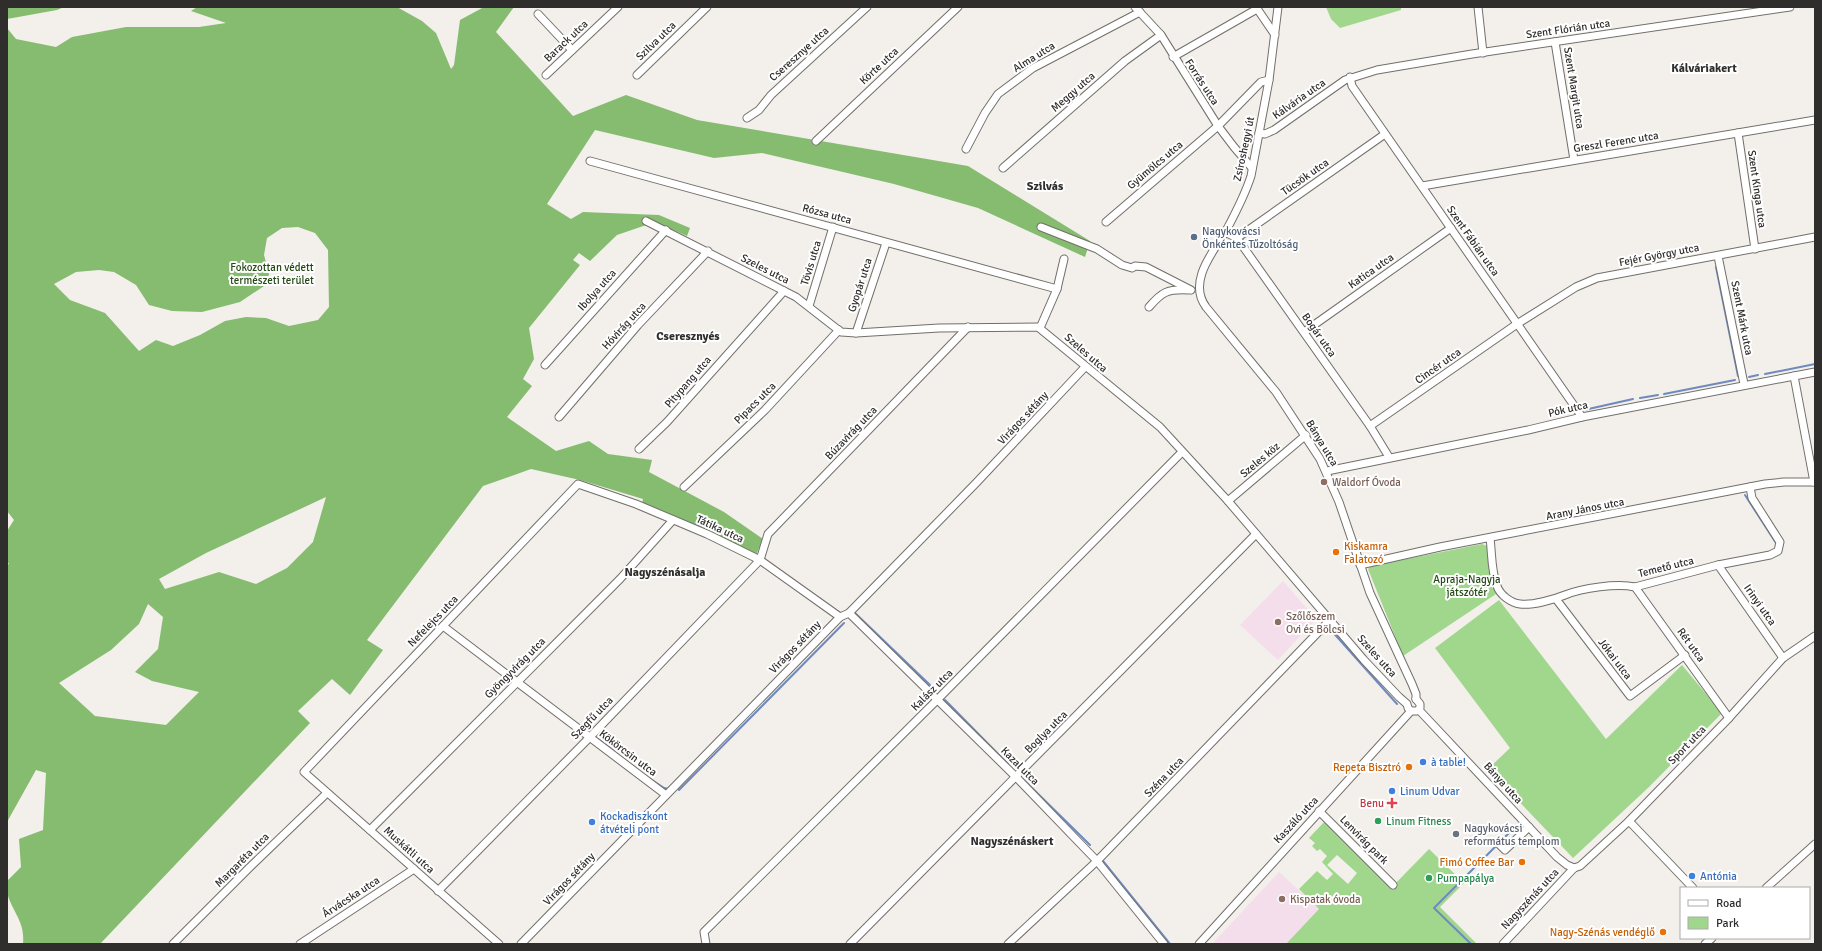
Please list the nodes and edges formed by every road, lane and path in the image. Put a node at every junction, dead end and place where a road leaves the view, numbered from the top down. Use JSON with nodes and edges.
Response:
{"nodes":[{"id":1,"x":618,"y":7,"type":"edge"},
{"id":2,"x":707,"y":7,"type":"edge"},
{"id":3,"x":867,"y":7,"type":"edge"},
{"id":4,"x":958,"y":7,"type":"edge"},
{"id":5,"x":1278,"y":7,"type":"edge"},
{"id":6,"x":1478,"y":7,"type":"edge"},
{"id":7,"x":1790,"y":7,"type":"edge"},
{"id":8,"x":1256,"y":8,"type":"edge"},
{"id":9,"x":1137,"y":10,"type":"edge"},
{"id":10,"x":538,"y":14,"type":"dead end"},
{"id":11,"x":1274,"y":35,"type":"junction"},
{"id":12,"x":1161,"y":36,"type":"junction"},
{"id":13,"x":1555,"y":42,"type":"junction"},
{"id":14,"x":572,"y":50,"type":"junction"},
{"id":15,"x":1483,"y":53,"type":"junction"},
{"id":16,"x":1174,"y":58,"type":"junction"},
{"id":17,"x":546,"y":75,"type":"dead end"},
{"id":18,"x":637,"y":75,"type":"dead end"},
{"id":19,"x":1350,"y":77,"type":"junction"},
{"id":20,"x":1269,"y":80,"type":"junction"},
{"id":21,"x":747,"y":118,"type":"dead end"},
{"id":22,"x":1815,"y":120,"type":"edge"},
{"id":23,"x":1218,"y":126,"type":"junction"},
{"id":24,"x":1259,"y":133,"type":"junction"},
{"id":25,"x":1738,"y":133,"type":"junction"},
{"id":26,"x":1385,"y":134,"type":"junction"},
{"id":27,"x":816,"y":141,"type":"dead end"},
{"id":28,"x":966,"y":149,"type":"dead end"},
{"id":29,"x":1574,"y":160,"type":"junction"},
{"id":30,"x":590,"y":161,"type":"dead end"},
{"id":31,"x":1003,"y":168,"type":"dead end"},
{"id":32,"x":1252,"y":168,"type":"junction"},
{"id":33,"x":1422,"y":186,"type":"junction"},
{"id":34,"x":646,"y":221,"type":"dead end"},
{"id":35,"x":1106,"y":222,"type":"dead end"},
{"id":36,"x":833,"y":227,"type":"junction"},
{"id":37,"x":1041,"y":227,"type":"dead end"},
{"id":38,"x":1451,"y":228,"type":"junction"},
{"id":39,"x":666,"y":230,"type":"junction"},
{"id":40,"x":1225,"y":232,"type":"junction"},
{"id":41,"x":1815,"y":237,"type":"edge"},
{"id":42,"x":1237,"y":238,"type":"junction"},
{"id":43,"x":886,"y":244,"type":"junction"},
{"id":44,"x":1755,"y":249,"type":"junction"},
{"id":45,"x":708,"y":251,"type":"junction"},
{"id":46,"x":1718,"y":256,"type":"junction"},
{"id":47,"x":1064,"y":259,"type":"dead end"},
{"id":48,"x":1057,"y":289,"type":"junction"},
{"id":49,"x":1191,"y":290,"type":"junction"},
{"id":50,"x":784,"y":291,"type":"junction"},
{"id":51,"x":1200,"y":296,"type":"junction"},
{"id":52,"x":809,"y":306,"type":"junction"},
{"id":53,"x":1149,"y":307,"type":"dead end"},
{"id":54,"x":1517,"y":324,"type":"junction"},
{"id":55,"x":968,"y":327,"type":"junction"},
{"id":56,"x":1040,"y":328,"type":"junction"},
{"id":57,"x":838,"y":330,"type":"junction"},
{"id":58,"x":1304,"y":332,"type":"junction"},
{"id":59,"x":856,"y":333,"type":"junction"},
{"id":60,"x":545,"y":365,"type":"dead end"},
{"id":61,"x":1085,"y":367,"type":"junction"},
{"id":62,"x":1815,"y":372,"type":"edge"},
{"id":63,"x":1794,"y":376,"type":"junction"},
{"id":64,"x":1744,"y":384,"type":"junction"},
{"id":65,"x":559,"y":417,"type":"dead end"},
{"id":66,"x":1582,"y":417,"type":"junction"},
{"id":67,"x":1370,"y":426,"type":"junction"},
{"id":68,"x":1306,"y":435,"type":"junction"},
{"id":69,"x":639,"y":449,"type":"dead end"},
{"id":70,"x":1182,"y":452,"type":"junction"},
{"id":71,"x":1389,"y":457,"type":"junction"},
{"id":72,"x":1327,"y":471,"type":"junction"},
{"id":73,"x":1815,"y":482,"type":"edge"},
{"id":74,"x":578,"y":484,"type":"joint"},
{"id":75,"x":684,"y":487,"type":"dead end"},
{"id":76,"x":1750,"y":487,"type":"junction"},
{"id":77,"x":1228,"y":501,"type":"junction"},
{"id":78,"x":673,"y":520,"type":"junction"},
{"id":79,"x":1256,"y":534,"type":"junction"},
{"id":80,"x":1490,"y":538,"type":"junction"},
{"id":81,"x":760,"y":560,"type":"junction"},
{"id":82,"x":1360,"y":565,"type":"junction"},
{"id":83,"x":1718,"y":565,"type":"junction"},
{"id":84,"x":1635,"y":586,"type":"junction"},
{"id":85,"x":1556,"y":599,"type":"junction"},
{"id":86,"x":849,"y":613,"type":"junction"},
{"id":87,"x":840,"y":617,"type":"junction"},
{"id":88,"x":1330,"y":620,"type":"junction"},
{"id":89,"x":443,"y":626,"type":"junction"},
{"id":90,"x":1815,"y":636,"type":"edge"},
{"id":91,"x":1685,"y":655,"type":"junction"},
{"id":92,"x":1784,"y":658,"type":"junction"},
{"id":93,"x":517,"y":681,"type":"junction"},
{"id":94,"x":937,"y":700,"type":"junction"},
{"id":95,"x":1416,"y":700,"type":"junction"},
{"id":96,"x":1408,"y":704,"type":"junction"},
{"id":97,"x":1419,"y":710,"type":"junction"},
{"id":98,"x":1411,"y":712,"type":"junction"},
{"id":99,"x":1729,"y":718,"type":"junction"},
{"id":100,"x":589,"y":738,"type":"junction"},
{"id":101,"x":304,"y":772,"type":"joint"},
{"id":102,"x":1016,"y":777,"type":"junction"},
{"id":103,"x":327,"y":793,"type":"junction"},
{"id":104,"x":666,"y":795,"type":"junction"},
{"id":105,"x":1319,"y":811,"type":"junction"},
{"id":106,"x":1629,"y":821,"type":"junction"},
{"id":107,"x":1529,"y":827,"type":"junction"},
{"id":108,"x":370,"y":830,"type":"junction"},
{"id":109,"x":1815,"y":844,"type":"edge"},
{"id":110,"x":1500,"y":845,"type":"dead end"},
{"id":111,"x":1097,"y":861,"type":"junction"},
{"id":112,"x":1574,"y":868,"type":"junction"},
{"id":113,"x":414,"y":869,"type":"junction"},
{"id":114,"x":1393,"y":885,"type":"dead end"},
{"id":115,"x":1692,"y":887,"type":"edge"},
{"id":116,"x":1767,"y":887,"type":"edge"},
{"id":117,"x":438,"y":891,"type":"junction"},
{"id":118,"x":173,"y":944,"type":"edge"},
{"id":119,"x":300,"y":944,"type":"edge"},
{"id":120,"x":499,"y":944,"type":"edge"},
{"id":121,"x":521,"y":944,"type":"edge"},
{"id":122,"x":706,"y":944,"type":"edge"},
{"id":123,"x":850,"y":944,"type":"edge"},
{"id":124,"x":1008,"y":944,"type":"edge"},
{"id":125,"x":1164,"y":944,"type":"edge"},
{"id":126,"x":1199,"y":944,"type":"edge"},
{"id":127,"x":1503,"y":944,"type":"edge"}],
"edges":[{"from":1,"to":14,"type":"street","name":"Barack utca"},
{"from":2,"to":18,"type":"street","name":"Szilva utca"},
{"from":3,"to":21,"type":"street","name":"Cseresznye utca"},
{"from":4,"to":27,"type":"street","name":"Körte utca"},
{"from":5,"to":11,"type":"street","name":"Zsíroshegyi út"},
{"from":6,"to":15,"type":"street"},
{"from":7,"to":13,"type":"street","name":"Szent Flórián utca"},
{"from":8,"to":11,"type":"street"},
{"from":8,"to":16,"type":"street"},
{"from":9,"to":12,"type":"street","name":"Forrás utca"},
{"from":9,"to":28,"type":"street","name":"Alma utca"},
{"from":10,"to":14,"type":"street"},
{"from":11,"to":20,"type":"street","name":"Zsíroshegyi út"},
{"from":12,"to":16,"type":"street","name":"Forrás utca"},
{"from":12,"to":31,"type":"street","name":"Meggy utca"},
{"from":13,"to":15,"type":"street","name":"Szent Flórián utca"},
{"from":13,"to":29,"type":"street","name":"Szent Margit utca"},
{"from":14,"to":17,"type":"street","name":"Barack utca"},
{"from":15,"to":19,"type":"street","name":"Szent Flórián utca"},
{"from":16,"to":23,"type":"street","name":"Forrás utca"},
{"from":19,"to":24,"type":"street","name":"Kálvária utca"},
{"from":19,"to":26,"type":"street","name":"Szent Fábián utca"},
{"from":20,"to":23,"type":"street","name":"Gyümölcs utca"},
{"from":20,"to":24,"type":"street","name":"Zsíroshegyi út"},
{"from":22,"to":25,"type":"street","name":"Greszl Ferenc utca"},
{"from":23,"to":32,"type":"street","name":"Forrás utca"},
{"from":23,"to":35,"type":"street","name":"Gyümölcs utca"},
{"from":24,"to":32,"type":"street","name":"Zsíroshegyi út"},
{"from":25,"to":29,"type":"street","name":"Greszl Ferenc utca"},
{"from":25,"to":44,"type":"street","name":"Szent Kinga utca"},
{"from":26,"to":33,"type":"street","name":"Szent Fábián utca"},
{"from":26,"to":42,"type":"street","name":"Tücsök utca"},
{"from":29,"to":33,"type":"street","name":"Greszl Ferenc utca"},
{"from":30,"to":36,"type":"street","name":"Rózsa utca"},
{"from":32,"to":40,"type":"street","name":"Zsíroshegyi út"},
{"from":33,"to":38,"type":"street","name":"Szent Fábián utca"},
{"from":34,"to":39,"type":"street","name":"Szeles utca"},
{"from":36,"to":43,"type":"street","name":"Rózsa utca"},
{"from":36,"to":52,"type":"street","name":"Tövis utca"},
{"from":37,"to":49,"type":"street"},
{"from":38,"to":54,"type":"street","name":"Szent Fábián utca"},
{"from":38,"to":58,"type":"street","name":"Katica utca"},
{"from":39,"to":45,"type":"street","name":"Szeles utca"},
{"from":39,"to":60,"type":"street","name":"Ibolya utca"},
{"from":40,"to":42,"type":"street","name":"Bogár utca"},
{"from":40,"to":51,"type":"street","name":"Zsíroshegyi út"},
{"from":41,"to":44,"type":"street","name":"Fejér György utca"},
{"from":42,"to":58,"type":"street","name":"Bogár utca"},
{"from":43,"to":48,"type":"street","name":"Rózsa utca"},
{"from":43,"to":59,"type":"street","name":"Gyopár utca"},
{"from":44,"to":46,"type":"street","name":"Fejér György utca"},
{"from":45,"to":50,"type":"street","name":"Szeles utca"},
{"from":45,"to":65,"type":"street","name":"Hóvirág utca"},
{"from":46,"to":54,"type":"street","name":"Fejér György utca"},
{"from":46,"to":64,"type":"street","name":"Szent Márk utca"},
{"from":47,"to":48,"type":"street"},
{"from":48,"to":56,"type":"street"},
{"from":49,"to":51,"type":"street"},
{"from":49,"to":53,"type":"street"},
{"from":50,"to":52,"type":"street","name":"Szeles utca"},
{"from":50,"to":69,"type":"street","name":"Pitypang utca"},
{"from":51,"to":68,"type":"street","name":"Bánya utca"},
{"from":52,"to":57,"type":"street","name":"Szeles utca"},
{"from":54,"to":66,"type":"street","name":"Szent Fábián utca"},
{"from":54,"to":67,"type":"street","name":"Cincér utca"},
{"from":55,"to":56,"type":"street"},
{"from":55,"to":59,"type":"street"},
{"from":55,"to":81,"type":"street","name":"Búzavirág utca"},
{"from":56,"to":61,"type":"street","name":"Szeles utca"},
{"from":57,"to":59,"type":"street"},
{"from":57,"to":75,"type":"street","name":"Pipacs utca"},
{"from":58,"to":67,"type":"street","name":"Bogár utca"},
{"from":61,"to":70,"type":"street","name":"Szeles utca"},
{"from":61,"to":86,"type":"street","name":"Virágos sétány"},
{"from":62,"to":63,"type":"street","name":"Pók utca"},
{"from":63,"to":64,"type":"street","name":"Pók utca"},
{"from":63,"to":73,"type":"street"},
{"from":64,"to":66,"type":"street","name":"Pók utca"},
{"from":66,"to":71,"type":"street","name":"Pók utca"},
{"from":67,"to":71,"type":"street","name":"Bogár utca"},
{"from":68,"to":72,"type":"street","name":"Bánya utca"},
{"from":68,"to":77,"type":"street","name":"Szeles köz"},
{"from":70,"to":77,"type":"street","name":"Szeles utca"},
{"from":70,"to":94,"type":"street","name":"Kalász utca"},
{"from":71,"to":72,"type":"street","name":"Pók utca"},
{"from":72,"to":82,"type":"street","name":"Bánya utca"},
{"from":73,"to":76,"type":"street","name":"Arany János utca"},
{"from":74,"to":78,"type":"street","name":"Tátika utca"},
{"from":74,"to":89,"type":"street","name":"Nefelejcs utca"},
{"from":76,"to":80,"type":"street","name":"Arany János utca"},
{"from":76,"to":83,"type":"street","name":"Temető utca"},
{"from":77,"to":79,"type":"street","name":"Szeles utca"},
{"from":78,"to":81,"type":"street","name":"Tátika utca"},
{"from":78,"to":93,"type":"street","name":"Gyöngyvirág utca"},
{"from":79,"to":88,"type":"street","name":"Szeles utca"},
{"from":79,"to":102,"type":"street","name":"Boglya utca"},
{"from":80,"to":82,"type":"street","name":"Arany János utca"},
{"from":80,"to":85,"type":"street","name":"Temető utca"},
{"from":81,"to":87,"type":"street","name":"Tátika utca"},
{"from":81,"to":100,"type":"street","name":"Szegfű utca"},
{"from":82,"to":95,"type":"street","name":"Bánya utca"},
{"from":83,"to":84,"type":"street","name":"Temető utca"},
{"from":83,"to":92,"type":"street","name":"Irinyi utca"},
{"from":84,"to":85,"type":"street","name":"Temető utca"},
{"from":84,"to":91,"type":"street","name":"Rét utca"},
{"from":85,"to":91,"type":"street","name":"Jókai utca"},
{"from":86,"to":87,"type":"street","name":"Virágos sétány"},
{"from":86,"to":94,"type":"street","name":"Kazal utca"},
{"from":87,"to":104,"type":"street","name":"Virágos sétány"},
{"from":88,"to":96,"type":"street","name":"Szeles utca"},
{"from":88,"to":111,"type":"street","name":"Széna utca"},
{"from":89,"to":93,"type":"street","name":"Kökörcsin utca"},
{"from":89,"to":101,"type":"street","name":"Nefelejcs utca"},
{"from":90,"to":92,"type":"street","name":"Sport utca"},
{"from":91,"to":99,"type":"street","name":"Rét utca"},
{"from":92,"to":99,"type":"street","name":"Sport utca"},
{"from":93,"to":100,"type":"street","name":"Kökörcsin utca"},
{"from":93,"to":108,"type":"street","name":"Gyöngyvirág utca"},
{"from":94,"to":102,"type":"street","name":"Kazal utca"},
{"from":94,"to":122,"type":"street","name":"Kalász utca"},
{"from":95,"to":96,"type":"street"},
{"from":95,"to":97,"type":"street"},
{"from":96,"to":98,"type":"street","name":"Szeles utca"},
{"from":97,"to":98,"type":"street"},
{"from":97,"to":107,"type":"street","name":"Bánya utca"},
{"from":98,"to":105,"type":"street","name":"Kaszáló utca"},
{"from":99,"to":106,"type":"street","name":"Sport utca"},
{"from":100,"to":104,"type":"street","name":"Kökörcsin utca"},
{"from":100,"to":117,"type":"street","name":"Szegfű utca"},
{"from":101,"to":103,"type":"street","name":"Muskátli utca"},
{"from":102,"to":111,"type":"street","name":"Kazal utca"},
{"from":102,"to":123,"type":"street","name":"Boglya utca"},
{"from":103,"to":108,"type":"street","name":"Muskátli utca"},
{"from":103,"to":118,"type":"street","name":"Margaréta utca"},
{"from":104,"to":121,"type":"street","name":"Virágos sétány"},
{"from":105,"to":114,"type":"street","name":"Lenvirág park"},
{"from":105,"to":126,"type":"street","name":"Kaszáló utca"},
{"from":106,"to":112,"type":"street","name":"Sport utca"},
{"from":106,"to":115,"type":"street"},
{"from":107,"to":110,"type":"street"},
{"from":107,"to":112,"type":"street","name":"Bánya utca"},
{"from":108,"to":113,"type":"street","name":"Muskátli utca"},
{"from":109,"to":116,"type":"street"},
{"from":111,"to":124,"type":"street","name":"Széna utca"},
{"from":111,"to":125,"type":"street","name":"Kazal utca"},
{"from":112,"to":127,"type":"street","name":"Nagyszénás utca"},
{"from":113,"to":117,"type":"street","name":"Muskátli utca"},
{"from":113,"to":119,"type":"street","name":"Árvácska utca"},
{"from":117,"to":120,"type":"street","name":"Muskátli utca"}]}
